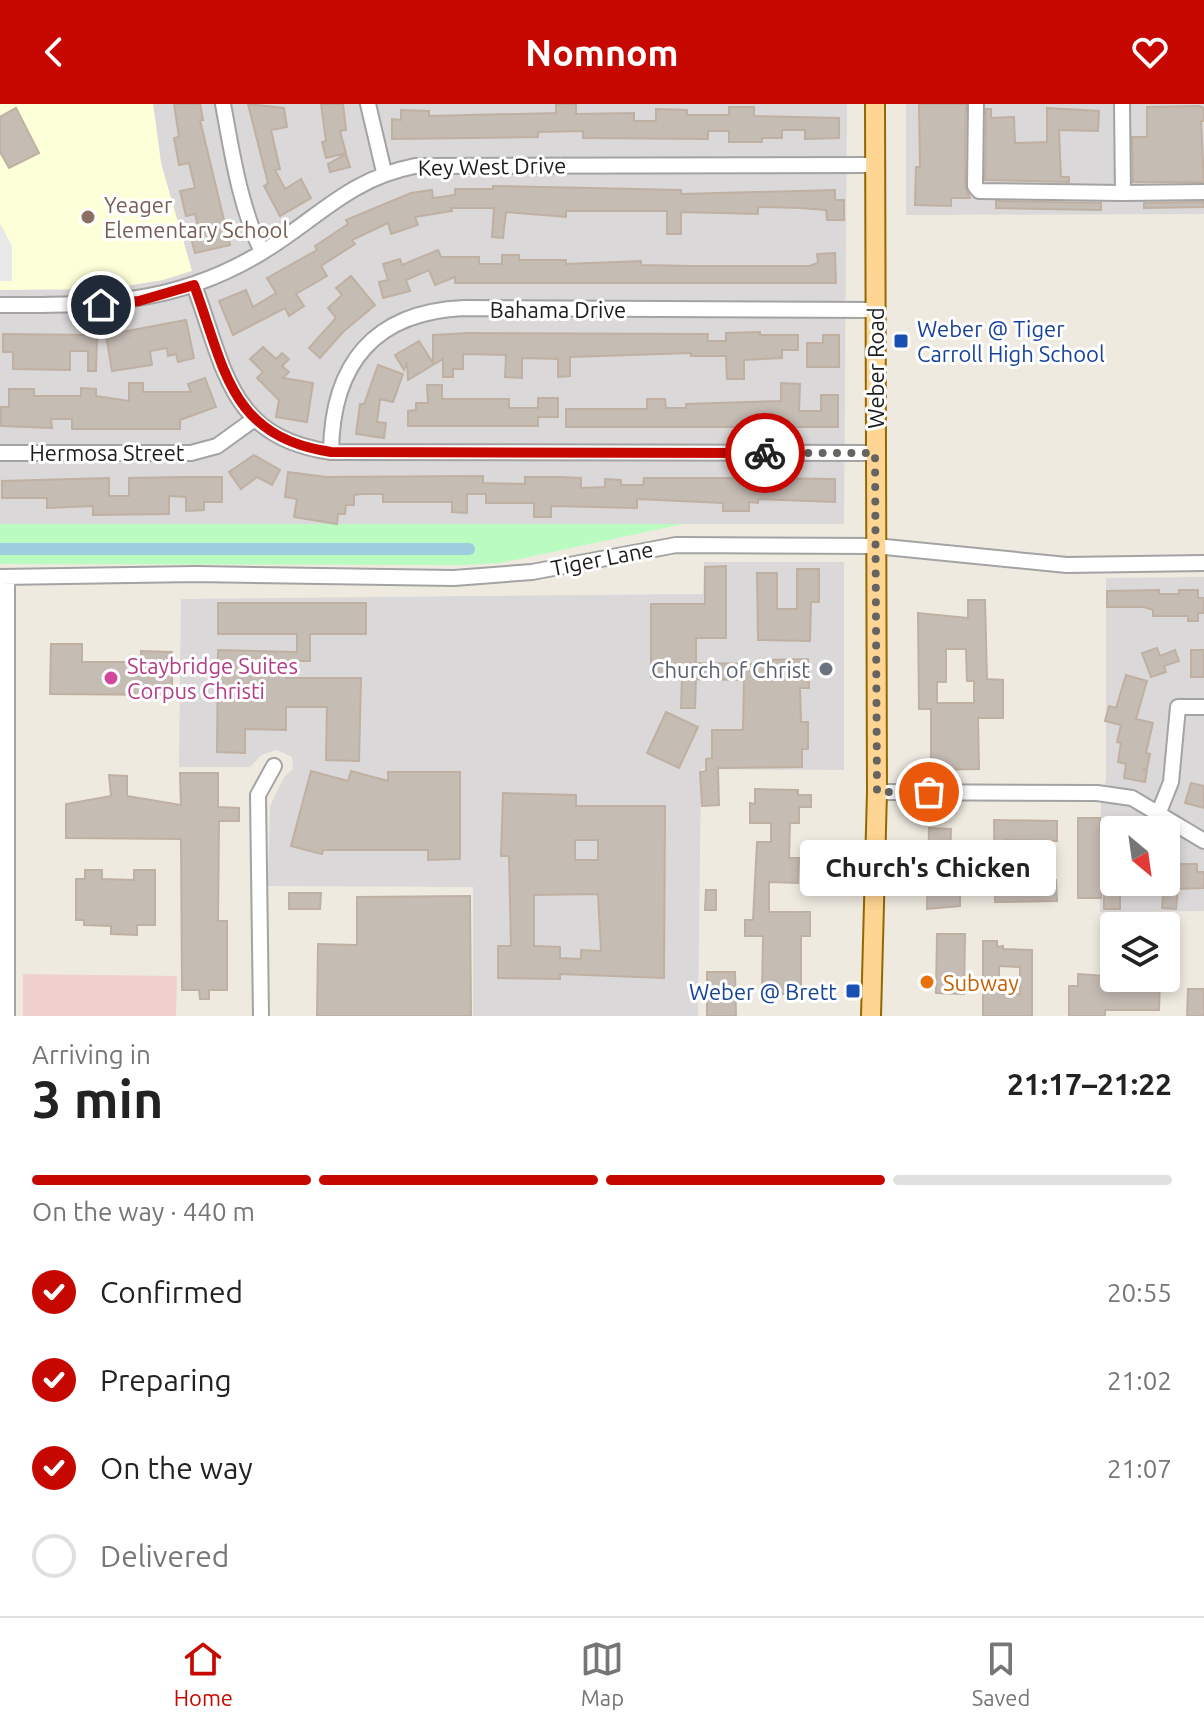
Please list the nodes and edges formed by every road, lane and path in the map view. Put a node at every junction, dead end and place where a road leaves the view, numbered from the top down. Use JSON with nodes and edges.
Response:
{"nodes":[{"id":1,"x":223,"y":104,"type":"edge"},
{"id":2,"x":368,"y":104,"type":"edge"},
{"id":3,"x":875,"y":104,"type":"edge"},
{"id":4,"x":976,"y":104,"type":"edge"},
{"id":5,"x":1122,"y":104,"type":"edge"},
{"id":6,"x":875,"y":165,"type":"junction"},
{"id":7,"x":384,"y":172,"type":"junction"},
{"id":8,"x":1204,"y":192,"type":"edge"},
{"id":9,"x":1123,"y":193,"type":"junction"},
{"id":10,"x":262,"y":252,"type":"junction"},
{"id":11,"x":194,"y":285,"type":"junction"},
{"id":12,"x":0,"y":305,"type":"edge"},
{"id":13,"x":875,"y":310,"type":"junction"},
{"id":14,"x":253,"y":420,"type":"junction"},
{"id":15,"x":331,"y":452,"type":"junction"},
{"id":16,"x":0,"y":453,"type":"edge"},
{"id":17,"x":875,"y":453,"type":"junction"},
{"id":18,"x":875,"y":546,"type":"junction"},
{"id":19,"x":1204,"y":563,"type":"edge"},
{"id":20,"x":4,"y":577,"type":"edge"},
{"id":21,"x":1204,"y":707,"type":"edge"},
{"id":22,"x":274,"y":766,"type":"dead end"},
{"id":23,"x":877,"y":792,"type":"junction"},
{"id":24,"x":1159,"y":812,"type":"junction"},
{"id":25,"x":1204,"y":841,"type":"edge"},
{"id":26,"x":7,"y":1016,"type":"edge"},
{"id":27,"x":261,"y":1016,"type":"edge"},
{"id":28,"x":871,"y":1016,"type":"edge"}],
"edges":[{"from":1,"to":10,"type":"street"},
{"from":2,"to":7,"type":"street"},
{"from":3,"to":6,"type":"main road","name":"Weber Road"},
{"from":4,"to":9,"type":"street"},
{"from":5,"to":9,"type":"street"},
{"from":6,"to":7,"type":"street","name":"Key West Drive"},
{"from":6,"to":13,"type":"main road","name":"Weber Road"},
{"from":7,"to":10,"type":"street","name":"Key West Drive"},
{"from":8,"to":9,"type":"street"},
{"from":10,"to":11,"type":"street","name":"Key West Drive"},
{"from":11,"to":12,"type":"street","name":"Key West Drive"},
{"from":11,"to":14,"type":"street"},
{"from":13,"to":15,"type":"street","name":"Bahama Drive"},
{"from":13,"to":17,"type":"main road","name":"Weber Road"},
{"from":14,"to":15,"type":"street"},
{"from":14,"to":16,"type":"street","name":"Hermosa Street"},
{"from":15,"to":17,"type":"street"},
{"from":17,"to":18,"type":"main road","name":"Weber Road"},
{"from":18,"to":19,"type":"street","name":"Tiger Lane"},
{"from":18,"to":20,"type":"street","name":"Tiger Lane"},
{"from":18,"to":23,"type":"main road","name":"Weber Road"},
{"from":20,"to":26,"type":"street"},
{"from":21,"to":24,"type":"street"},
{"from":22,"to":27,"type":"street"},
{"from":23,"to":24,"type":"street"},
{"from":23,"to":28,"type":"main road","name":"Weber Road"},
{"from":24,"to":25,"type":"street"}]}
